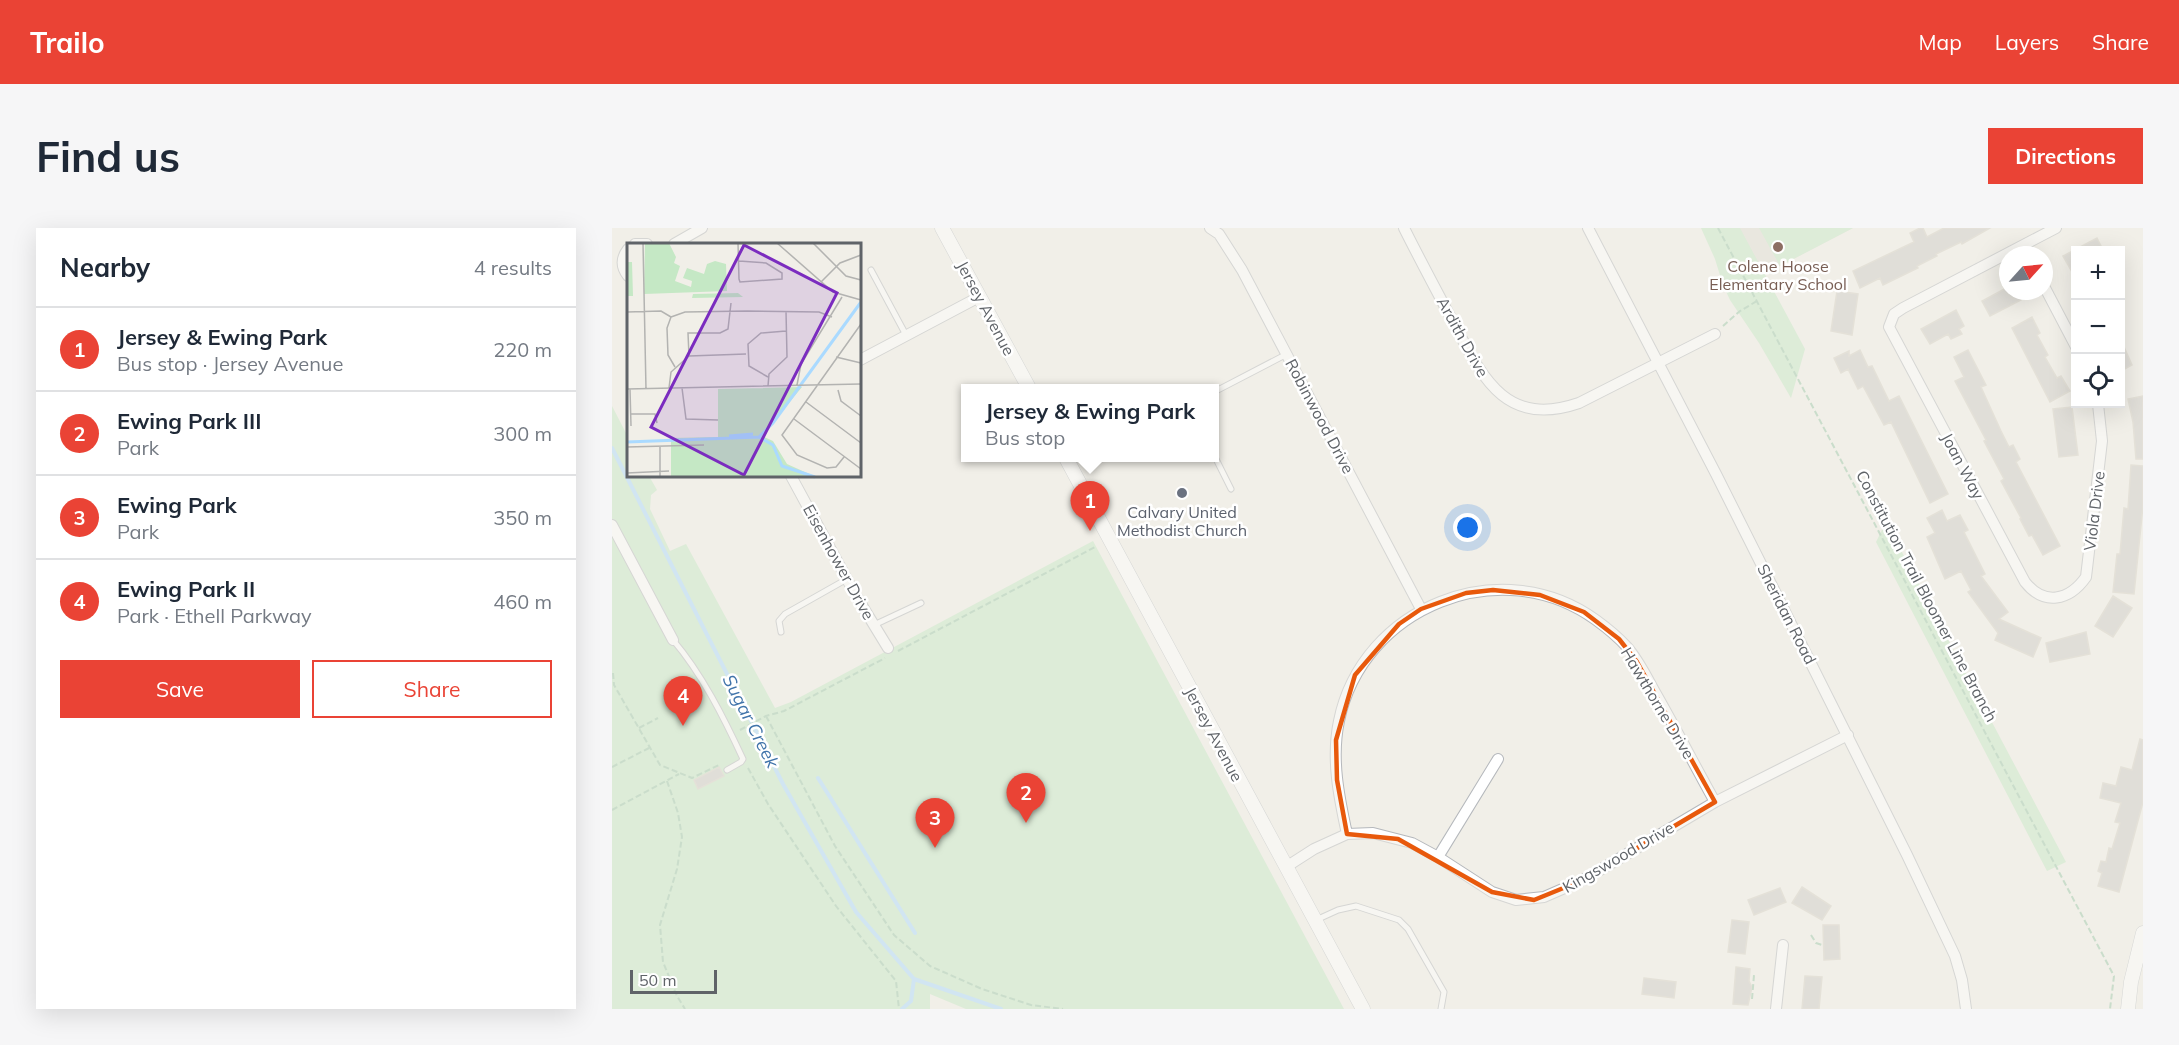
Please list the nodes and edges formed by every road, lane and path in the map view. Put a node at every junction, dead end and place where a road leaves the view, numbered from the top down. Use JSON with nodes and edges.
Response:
{"nodes":[{"id":1,"x":702,"y":228,"type":"edge"},
{"id":2,"x":942,"y":228,"type":"edge"},
{"id":3,"x":1404,"y":228,"type":"edge"},
{"id":4,"x":1588,"y":228,"type":"edge"},
{"id":5,"x":1718,"y":228,"type":"edge"},
{"id":6,"x":2056,"y":228,"type":"edge"},
{"id":7,"x":1219,"y":230,"type":"edge"},
{"id":8,"x":676,"y":243,"type":"edge"},
{"id":9,"x":2031,"y":246,"type":"edge"},
{"id":10,"x":627,"y":251,"type":"edge"},
{"id":11,"x":1999,"y":263,"type":"edge"},
{"id":12,"x":871,"y":270,"type":"dead end"},
{"id":13,"x":627,"y":273,"type":"edge"},
{"id":14,"x":979,"y":297,"type":"junction"},
{"id":15,"x":2051,"y":300,"type":"edge"},
{"id":16,"x":1757,"y":302,"type":"junction"},
{"id":17,"x":1715,"y":334,"type":"joint"},
{"id":18,"x":906,"y":336,"type":"junction"},
{"id":19,"x":2071,"y":337,"type":"edge"},
{"id":20,"x":1287,"y":354,"type":"junction"},
{"id":21,"x":861,"y":359,"type":"edge"},
{"id":22,"x":1657,"y":362,"type":"junction"},
{"id":23,"x":1027,"y":384,"type":"edge"},
{"id":24,"x":1219,"y":390,"type":"edge"},
{"id":25,"x":2098,"y":408,"type":"edge"},
{"id":26,"x":1068,"y":462,"type":"edge"},
{"id":27,"x":1218,"y":462,"type":"edge"},
{"id":28,"x":792,"y":477,"type":"edge"},
{"id":29,"x":1231,"y":489,"type":"dead end"},
{"id":30,"x":612,"y":525,"type":"edge"},
{"id":31,"x":1097,"y":546,"type":"dead end"},
{"id":32,"x":847,"y":579,"type":"junction"},
{"id":33,"x":2051,"y":598,"type":"joint"},
{"id":34,"x":921,"y":603,"type":"dead end"},
{"id":35,"x":1421,"y":609,"type":"junction"},
{"id":36,"x":874,"y":625,"type":"junction"},
{"id":37,"x":782,"y":632,"type":"dead end"},
{"id":38,"x":673,"y":640,"type":"joint"},
{"id":39,"x":888,"y":648,"type":"dead end"},
{"id":40,"x":613,"y":674,"type":"edge"},
{"id":41,"x":766,"y":716,"type":"junction"},
{"id":42,"x":658,"y":718,"type":"dead end"},
{"id":43,"x":639,"y":728,"type":"junction"},
{"id":44,"x":736,"y":731,"type":"dead end"},
{"id":45,"x":1848,"y":735,"type":"junction"},
{"id":46,"x":650,"y":747,"type":"junction"},
{"id":47,"x":743,"y":759,"type":"junction"},
{"id":48,"x":1498,"y":759,"type":"dead end"},
{"id":49,"x":612,"y":767,"type":"edge"},
{"id":50,"x":727,"y":770,"type":"joint"},
{"id":51,"x":679,"y":774,"type":"junction"},
{"id":52,"x":667,"y":781,"type":"junction"},
{"id":53,"x":1714,"y":802,"type":"junction"},
{"id":54,"x":612,"y":810,"type":"edge"},
{"id":55,"x":1347,"y":834,"type":"junction"},
{"id":56,"x":1438,"y":857,"type":"junction"},
{"id":57,"x":1286,"y":867,"type":"junction"},
{"id":58,"x":1315,"y":921,"type":"junction"},
{"id":59,"x":2143,"y":933,"type":"edge"},
{"id":60,"x":1811,"y":935,"type":"dead end"},
{"id":61,"x":1783,"y":945,"type":"dead end"},
{"id":62,"x":1822,"y":945,"type":"dead end"},
{"id":63,"x":1754,"y":975,"type":"dead end"},
{"id":64,"x":1752,"y":999,"type":"dead end"},
{"id":65,"x":685,"y":1009,"type":"edge"},
{"id":66,"x":899,"y":1009,"type":"edge"},
{"id":67,"x":1063,"y":1009,"type":"edge"},
{"id":68,"x":1363,"y":1009,"type":"edge"},
{"id":69,"x":1441,"y":1009,"type":"edge"},
{"id":70,"x":1776,"y":1009,"type":"edge"},
{"id":71,"x":1966,"y":1009,"type":"edge"},
{"id":72,"x":2110,"y":1009,"type":"edge"},
{"id":73,"x":2128,"y":1009,"type":"edge"}],
"edges":[{"from":1,"to":8,"type":"street"},
{"from":2,"to":14,"type":"street","name":"Jersey Avenue"},
{"from":3,"to":22,"type":"street","name":"Ardith Drive"},
{"from":4,"to":22,"type":"street","name":"Sheridan Road"},
{"from":5,"to":16,"type":"path","name":"Constitution Trail Bloomer Line Branch"},
{"from":6,"to":9,"type":"street"},
{"from":7,"to":20,"type":"street","name":"Robinwood Drive"},
{"from":10,"to":13,"type":"street"},
{"from":11,"to":33,"type":"street","name":"Joan Way"},
{"from":12,"to":18,"type":"lane"},
{"from":14,"to":18,"type":"street"},
{"from":14,"to":23,"type":"street","name":"Jersey Avenue"},
{"from":15,"to":19,"type":"street"},
{"from":16,"to":17,"type":"path"},
{"from":16,"to":72,"type":"path","name":"Constitution Trail Bloomer Line Branch"},
{"from":17,"to":22,"type":"street","name":"Ardith Drive"},
{"from":18,"to":21,"type":"street"},
{"from":20,"to":24,"type":"lane"},
{"from":20,"to":35,"type":"street","name":"Robinwood Drive"},
{"from":22,"to":45,"type":"street","name":"Sheridan Road"},
{"from":25,"to":33,"type":"street","name":"Viola Drive"},
{"from":26,"to":57,"type":"street","name":"Jersey Avenue"},
{"from":27,"to":29,"type":"lane"},
{"from":28,"to":32,"type":"street","name":"Eisenhower Drive"},
{"from":30,"to":38,"type":"street"},
{"from":31,"to":41,"type":"path"},
{"from":32,"to":36,"type":"street","name":"Eisenhower Drive"},
{"from":32,"to":37,"type":"lane"},
{"from":34,"to":36,"type":"lane"},
{"from":35,"to":53,"type":"street","name":"Hawthorne Drive"},
{"from":35,"to":55,"type":"street","name":"Hawthorne Drive"},
{"from":36,"to":39,"type":"street","name":"Eisenhower Drive"},
{"from":38,"to":47,"type":"lane"},
{"from":40,"to":43,"type":"path"},
{"from":41,"to":44,"type":"path"},
{"from":41,"to":67,"type":"path"},
{"from":42,"to":43,"type":"path"},
{"from":43,"to":46,"type":"path"},
{"from":45,"to":53,"type":"street","name":"Kingswood Drive"},
{"from":45,"to":71,"type":"street","name":"Sheridan Road"},
{"from":46,"to":49,"type":"path"},
{"from":46,"to":51,"type":"path"},
{"from":47,"to":50,"type":"lane"},
{"from":47,"to":66,"type":"path"},
{"from":48,"to":56,"type":"street"},
{"from":50,"to":51,"type":"path"},
{"from":51,"to":52,"type":"path"},
{"from":52,"to":54,"type":"path"},
{"from":52,"to":65,"type":"path"},
{"from":53,"to":56,"type":"street","name":"Kingswood Drive"},
{"from":55,"to":56,"type":"street","name":"Kingswood Drive"},
{"from":55,"to":57,"type":"street","name":"Kingswood Drive"},
{"from":57,"to":58,"type":"street","name":"Jersey Avenue"},
{"from":58,"to":68,"type":"street","name":"Jersey Avenue"},
{"from":58,"to":69,"type":"lane"},
{"from":59,"to":73,"type":"street"},
{"from":60,"to":62,"type":"path"},
{"from":61,"to":70,"type":"street"},
{"from":63,"to":64,"type":"path"}]}
